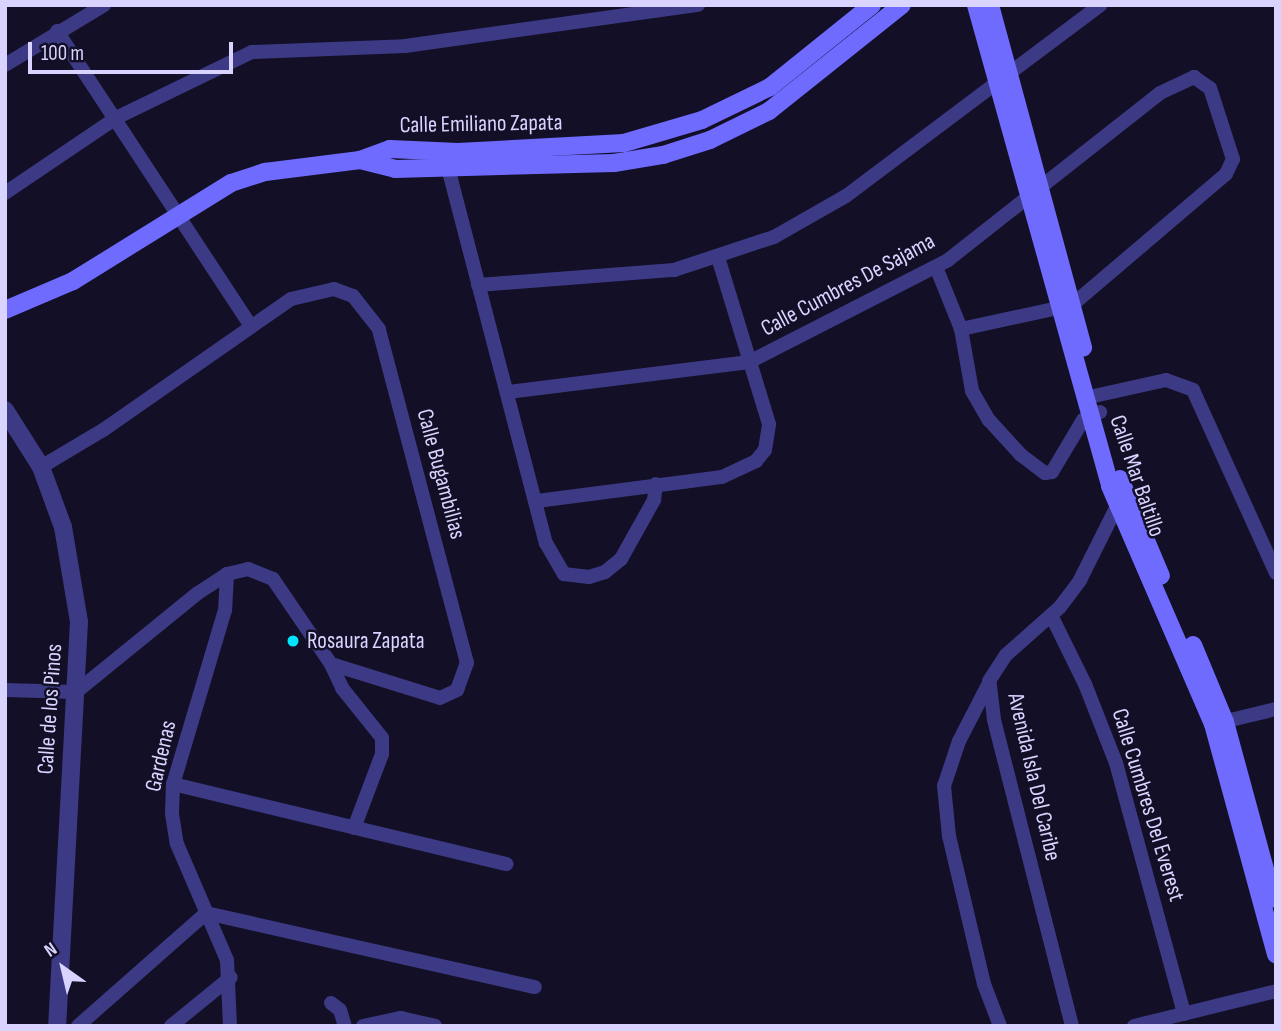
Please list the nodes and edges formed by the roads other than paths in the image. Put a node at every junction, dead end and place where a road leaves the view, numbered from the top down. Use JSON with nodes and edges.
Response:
{"nodes":[{"id":1,"x":104,"y":5,"type":"edge"},
{"id":2,"x":698,"y":5,"type":"edge"},
{"id":3,"x":872,"y":5,"type":"edge"},
{"id":4,"x":902,"y":5,"type":"edge"},
{"id":5,"x":976,"y":5,"type":"edge"},
{"id":6,"x":990,"y":5,"type":"edge"},
{"id":7,"x":1100,"y":5,"type":"edge"},
{"id":8,"x":57,"y":30,"type":"junction"},
{"id":9,"x":5,"y":65,"type":"edge"},
{"id":10,"x":1004,"y":80,"type":"junction"},
{"id":11,"x":116,"y":118,"type":"junction"},
{"id":12,"x":446,"y":159,"type":"junction"},
{"id":13,"x":5,"y":193,"type":"edge"},
{"id":14,"x":1035,"y":194,"type":"junction"},
{"id":15,"x":179,"y":214,"type":"junction"},
{"id":16,"x":718,"y":257,"type":"junction"},
{"id":17,"x":936,"y":267,"type":"junction"},
{"id":18,"x":478,"y":285,"type":"junction"},
{"id":19,"x":1066,"y":307,"type":"junction"},
{"id":20,"x":5,"y":310,"type":"edge"},
{"id":21,"x":250,"y":326,"type":"junction"},
{"id":22,"x":961,"y":329,"type":"junction"},
{"id":23,"x":749,"y":362,"type":"junction"},
{"id":24,"x":508,"y":392,"type":"junction"},
{"id":25,"x":1093,"y":405,"type":"junction"},
{"id":26,"x":5,"y":411,"type":"edge"},
{"id":27,"x":41,"y":467,"type":"junction"},
{"id":28,"x":656,"y":484,"type":"junction"},
{"id":29,"x":537,"y":501,"type":"junction"},
{"id":30,"x":1122,"y":503,"type":"junction"},
{"id":31,"x":1276,"y":573,"type":"edge"},
{"id":32,"x":227,"y":574,"type":"junction"},
{"id":33,"x":1051,"y":615,"type":"junction"},
{"id":34,"x":331,"y":664,"type":"junction"},
{"id":35,"x":989,"y":681,"type":"junction"},
{"id":36,"x":5,"y":690,"type":"edge"},
{"id":37,"x":76,"y":692,"type":"junction"},
{"id":38,"x":1276,"y":709,"type":"edge"},
{"id":39,"x":1219,"y":723,"type":"junction"},
{"id":40,"x":173,"y":784,"type":"junction"},
{"id":41,"x":354,"y":828,"type":"junction"},
{"id":42,"x":507,"y":864,"type":"dead end"},
{"id":43,"x":1276,"y":909,"type":"edge"},
{"id":44,"x":206,"y":913,"type":"junction"},
{"id":45,"x":1276,"y":955,"type":"edge"},
{"id":46,"x":230,"y":977,"type":"junction"},
{"id":47,"x":535,"y":987,"type":"dead end"},
{"id":48,"x":1276,"y":990,"type":"edge"},
{"id":49,"x":331,"y":1003,"type":"dead end"},
{"id":50,"x":1184,"y":1014,"type":"junction"},
{"id":51,"x":57,"y":1026,"type":"edge"},
{"id":52,"x":78,"y":1026,"type":"edge"},
{"id":53,"x":172,"y":1026,"type":"edge"},
{"id":54,"x":230,"y":1026,"type":"edge"},
{"id":55,"x":345,"y":1026,"type":"edge"},
{"id":56,"x":363,"y":1026,"type":"edge"},
{"id":57,"x":435,"y":1026,"type":"edge"},
{"id":58,"x":1000,"y":1026,"type":"edge"},
{"id":59,"x":1072,"y":1026,"type":"edge"},
{"id":60,"x":1134,"y":1026,"type":"edge"}],
"edges":[{"from":1,"to":8,"type":"street"},
{"from":2,"to":11,"type":"street"},
{"from":3,"to":12,"type":"main road","name":"Calle Emiliano Zapata"},
{"from":4,"to":12,"type":"main road"},
{"from":5,"to":10,"type":"main road","name":"Calle Mar Baltillo"},
{"from":6,"to":10,"type":"main road","name":"Calle Mar Baltillo"},
{"from":7,"to":10,"type":"street"},
{"from":8,"to":9,"type":"street"},
{"from":8,"to":11,"type":"street"},
{"from":10,"to":14,"type":"main road","name":"Calle Mar Baltillo"},
{"from":10,"to":16,"type":"street"},
{"from":11,"to":13,"type":"street"},
{"from":11,"to":15,"type":"street"},
{"from":12,"to":15,"type":"main road","name":"Calle Emiliano Zapata"},
{"from":12,"to":18,"type":"street"},
{"from":14,"to":17,"type":"street","name":"Calle Cumbres De Sajama"},
{"from":14,"to":19,"type":"main road","name":"Calle Mar Baltillo"},
{"from":14,"to":19,"type":"street","name":"Calle Cumbres De Sajama"},
{"from":15,"to":20,"type":"main road","name":"Calle Emiliano Zapata"},
{"from":15,"to":21,"type":"street"},
{"from":16,"to":18,"type":"street"},
{"from":16,"to":23,"type":"street"},
{"from":17,"to":22,"type":"street"},
{"from":17,"to":23,"type":"street","name":"Calle Cumbres De Sajama"},
{"from":18,"to":24,"type":"street"},
{"from":19,"to":22,"type":"street"},
{"from":19,"to":25,"type":"main road","name":"Calle Mar Baltillo"},
{"from":21,"to":27,"type":"street"},
{"from":21,"to":34,"type":"street","name":"Calle Bugambilias"},
{"from":22,"to":25,"type":"street"},
{"from":23,"to":24,"type":"street","name":"Calle Cumbres De Sajama"},
{"from":23,"to":28,"type":"street"},
{"from":24,"to":29,"type":"street"},
{"from":25,"to":30,"type":"main road","name":"Calle Mar Baltillo"},
{"from":25,"to":31,"type":"street"},
{"from":26,"to":27,"type":"street","name":"Calle de los Pinos"},
{"from":27,"to":37,"type":"street","name":"Calle de los Pinos"},
{"from":28,"to":29,"type":"street"},
{"from":28,"to":29,"type":"street"},
{"from":30,"to":33,"type":"street","name":"Avenida Isla Del Caribe"},
{"from":30,"to":39,"type":"main road","name":"Calle Mar Baltillo"},
{"from":32,"to":34,"type":"street"},
{"from":32,"to":37,"type":"street"},
{"from":32,"to":40,"type":"street","name":"Gardenas"},
{"from":33,"to":35,"type":"street","name":"Avenida Isla Del Caribe"},
{"from":33,"to":50,"type":"street","name":"Calle Cumbres Del Everest"},
{"from":34,"to":41,"type":"street"},
{"from":35,"to":58,"type":"street"},
{"from":35,"to":59,"type":"street","name":"Avenida Isla Del Caribe"},
{"from":36,"to":37,"type":"street"},
{"from":37,"to":51,"type":"street","name":"Calle de los Pinos"},
{"from":38,"to":39,"type":"street"},
{"from":39,"to":43,"type":"main road","name":"Calle Mar Baltillo"},
{"from":39,"to":45,"type":"main road","name":"Calle Mar Baltillo"},
{"from":40,"to":41,"type":"street"},
{"from":40,"to":44,"type":"street","name":"Gardenas"},
{"from":41,"to":42,"type":"street"},
{"from":44,"to":46,"type":"street","name":"Gardenas"},
{"from":44,"to":47,"type":"street"},
{"from":44,"to":52,"type":"street"},
{"from":46,"to":53,"type":"street"},
{"from":46,"to":54,"type":"street","name":"Gardenas"},
{"from":48,"to":50,"type":"street"},
{"from":49,"to":55,"type":"street"},
{"from":50,"to":60,"type":"street"},
{"from":56,"to":57,"type":"street"}]}
